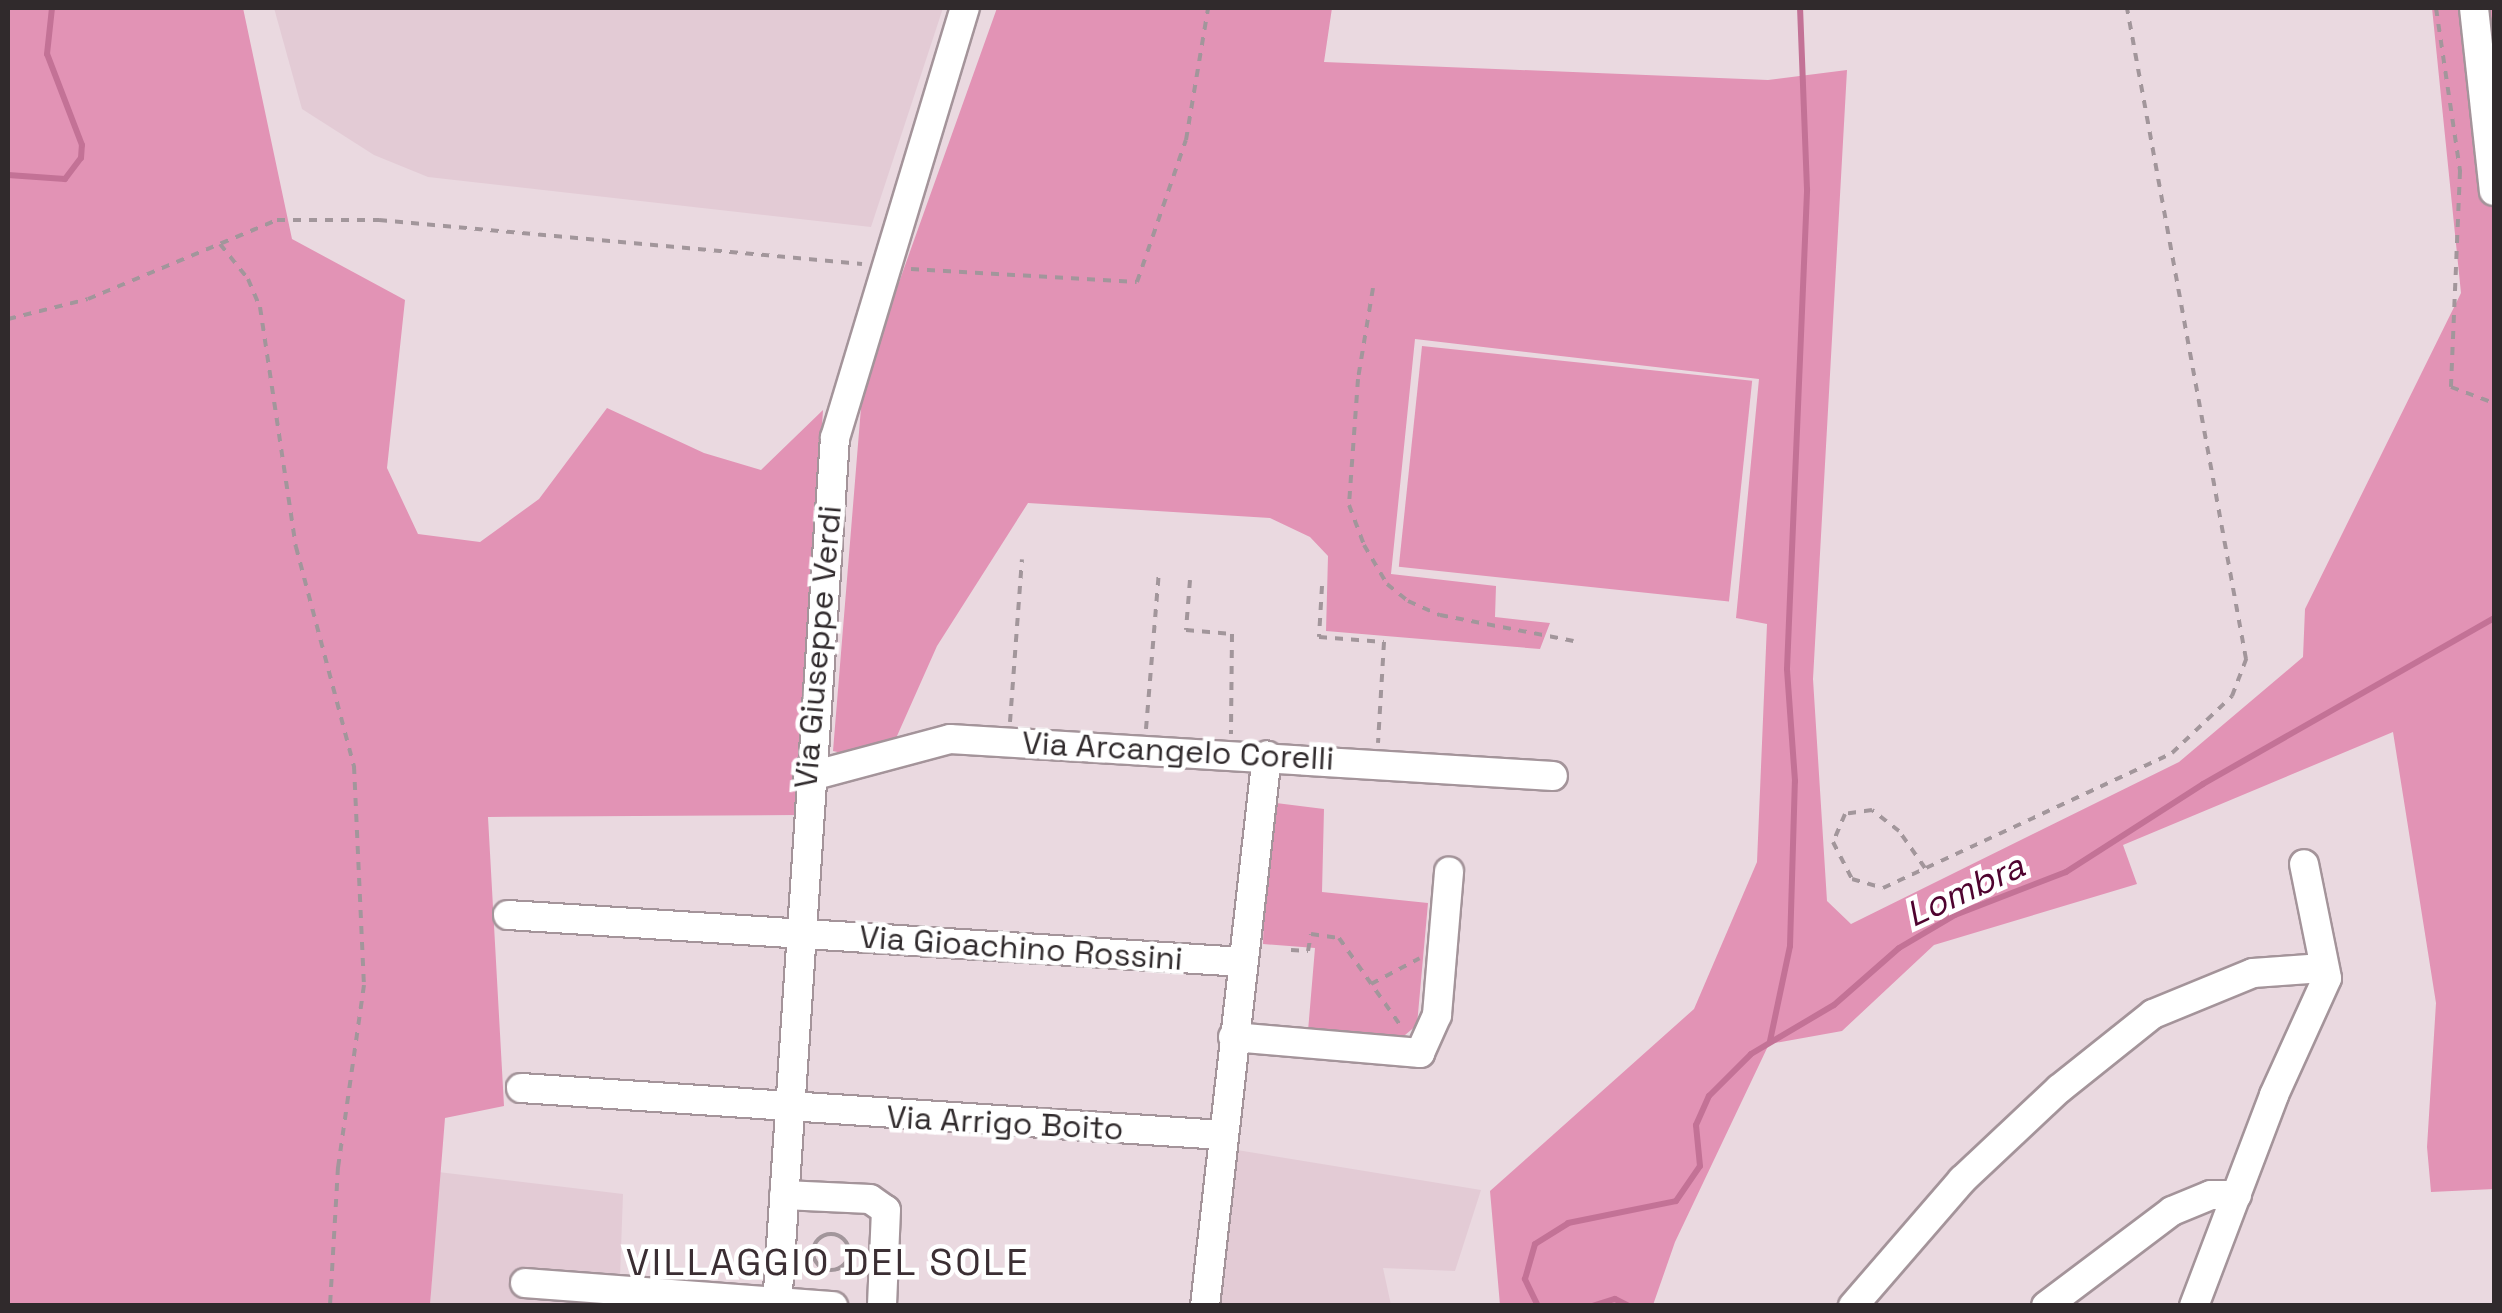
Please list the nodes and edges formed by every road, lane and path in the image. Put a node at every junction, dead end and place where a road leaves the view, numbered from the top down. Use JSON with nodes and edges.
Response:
{"nodes":[{"id":1,"x":965,"y":8,"type":"edge"},
{"id":2,"x":1208,"y":8,"type":"edge"},
{"id":3,"x":2127,"y":8,"type":"edge"},
{"id":4,"x":2436,"y":8,"type":"edge"},
{"id":5,"x":2474,"y":8,"type":"edge"},
{"id":6,"x":2494,"y":191,"type":"edge"},
{"id":7,"x":220,"y":244,"type":"junction"},
{"id":8,"x":888,"y":267,"type":"junction"},
{"id":9,"x":1373,"y":288,"type":"dead end"},
{"id":10,"x":8,"y":319,"type":"edge"},
{"id":11,"x":2494,"y":404,"type":"edge"},
{"id":12,"x":1022,"y":558,"type":"dead end"},
{"id":13,"x":1158,"y":570,"type":"dead end"},
{"id":14,"x":1190,"y":580,"type":"dead end"},
{"id":15,"x":1322,"y":586,"type":"dead end"},
{"id":16,"x":1574,"y":641,"type":"dead end"},
{"id":17,"x":1008,"y":742,"type":"junction"},
{"id":18,"x":1144,"y":748,"type":"junction"},
{"id":19,"x":1230,"y":753,"type":"junction"},
{"id":20,"x":1267,"y":754,"type":"junction"},
{"id":21,"x":1377,"y":763,"type":"junction"},
{"id":22,"x":1553,"y":776,"type":"dead end"},
{"id":23,"x":808,"y":777,"type":"junction"},
{"id":24,"x":2304,"y":864,"type":"dead end"},
{"id":25,"x":1925,"y":868,"type":"junction"},
{"id":26,"x":1449,"y":871,"type":"dead end"},
{"id":27,"x":508,"y":914,"type":"dead end"},
{"id":28,"x":800,"y":935,"type":"junction"},
{"id":29,"x":1443,"y":946,"type":"junction"},
{"id":30,"x":1291,"y":950,"type":"dead end"},
{"id":31,"x":1243,"y":962,"type":"junction"},
{"id":32,"x":2323,"y":968,"type":"junction"},
{"id":33,"x":1372,"y":984,"type":"junction"},
{"id":34,"x":1232,"y":1037,"type":"junction"},
{"id":35,"x":1420,"y":1054,"type":"junction"},
{"id":36,"x":521,"y":1088,"type":"dead end"},
{"id":37,"x":789,"y":1110,"type":"junction"},
{"id":38,"x":1220,"y":1135,"type":"junction"},
{"id":39,"x":784,"y":1195,"type":"junction"},
{"id":40,"x":2237,"y":1195,"type":"junction"},
{"id":41,"x":814,"y":1251,"type":"joint"},
{"id":42,"x":525,"y":1284,"type":"dead end"},
{"id":43,"x":777,"y":1304,"type":"edge"},
{"id":44,"x":330,"y":1306,"type":"edge"},
{"id":45,"x":833,"y":1306,"type":"edge"},
{"id":46,"x":882,"y":1306,"type":"edge"},
{"id":47,"x":1205,"y":1306,"type":"edge"},
{"id":48,"x":1853,"y":1306,"type":"edge"},
{"id":49,"x":2046,"y":1306,"type":"edge"},
{"id":50,"x":2194,"y":1306,"type":"edge"}],
"edges":[{"from":1,"to":8,"type":"street","name":"Via Giuseppe Verdi"},
{"from":2,"to":8,"type":"path"},
{"from":3,"to":25,"type":"path"},
{"from":4,"to":11,"type":"path"},
{"from":5,"to":6,"type":"street"},
{"from":7,"to":8,"type":"path"},
{"from":7,"to":10,"type":"path"},
{"from":7,"to":44,"type":"path"},
{"from":8,"to":23,"type":"street","name":"Via Giuseppe Verdi"},
{"from":9,"to":16,"type":"path"},
{"from":12,"to":17,"type":"path"},
{"from":13,"to":18,"type":"path"},
{"from":14,"to":19,"type":"path"},
{"from":15,"to":21,"type":"path"},
{"from":17,"to":18,"type":"street","name":"Via Arcangelo Corelli"},
{"from":17,"to":23,"type":"street","name":"Via Arcangelo Corelli"},
{"from":18,"to":19,"type":"street","name":"Via Arcangelo Corelli"},
{"from":19,"to":20,"type":"street","name":"Via Arcangelo Corelli"},
{"from":20,"to":21,"type":"street","name":"Via Arcangelo Corelli"},
{"from":20,"to":31,"type":"street"},
{"from":21,"to":22,"type":"street","name":"Via Arcangelo Corelli"},
{"from":23,"to":28,"type":"street","name":"Via Giuseppe Verdi"},
{"from":24,"to":32,"type":"street"},
{"from":25,"to":25,"type":"path"},
{"from":26,"to":29,"type":"street"},
{"from":27,"to":28,"type":"street","name":"Via Gioachino Rossini"},
{"from":28,"to":31,"type":"street","name":"Via Gioachino Rossini"},
{"from":28,"to":37,"type":"street","name":"Via Giuseppe Verdi"},
{"from":29,"to":33,"type":"path"},
{"from":29,"to":35,"type":"street"},
{"from":30,"to":33,"type":"path"},
{"from":31,"to":34,"type":"street"},
{"from":32,"to":40,"type":"street"},
{"from":32,"to":48,"type":"street"},
{"from":33,"to":35,"type":"path"},
{"from":34,"to":35,"type":"street"},
{"from":34,"to":38,"type":"street"},
{"from":36,"to":37,"type":"street","name":"Via Arrigo Boito"},
{"from":37,"to":38,"type":"street","name":"Via Arrigo Boito"},
{"from":37,"to":39,"type":"street","name":"Via Giuseppe Verdi"},
{"from":38,"to":47,"type":"street"},
{"from":39,"to":43,"type":"street","name":"Via Giuseppe Verdi"},
{"from":39,"to":46,"type":"street"},
{"from":40,"to":49,"type":"street"},
{"from":40,"to":50,"type":"street"},
{"from":41,"to":41,"type":"path"},
{"from":42,"to":43,"type":"street"},
{"from":43,"to":45,"type":"street"}]}
